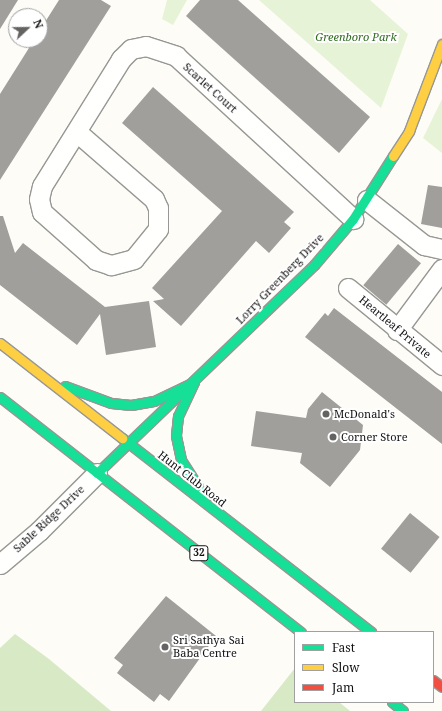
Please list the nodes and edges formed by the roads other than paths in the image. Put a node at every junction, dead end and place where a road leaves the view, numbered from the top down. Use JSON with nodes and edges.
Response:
{"nodes":[{"id":1,"x":442,"y":44,"type":"edge"},
{"id":2,"x":78,"y":133,"type":"junction"},
{"id":3,"x":367,"y":200,"type":"junction"},
{"id":4,"x":353,"y":219,"type":"junction"},
{"id":5,"x":442,"y":249,"type":"edge"},
{"id":6,"x":442,"y":268,"type":"edge"},
{"id":7,"x":348,"y":288,"type":"dead end"},
{"id":8,"x":397,"y":330,"type":"junction"},
{"id":9,"x":0,"y":343,"type":"edge"},
{"id":10,"x":442,"y":365,"type":"edge"},
{"id":11,"x":42,"y":375,"type":"junction"},
{"id":12,"x":194,"y":382,"type":"junction"},
{"id":13,"x":0,"y":398,"type":"edge"},
{"id":14,"x":127,"y":444,"type":"junction"},
{"id":15,"x":97,"y":473,"type":"junction"},
{"id":16,"x":216,"y":513,"type":"junction"},
{"id":17,"x":0,"y":564,"type":"edge"},
{"id":18,"x":300,"y":631,"type":"edge"},
{"id":19,"x":370,"y":631,"type":"edge"},
{"id":20,"x":434,"y":681,"type":"edge"},
{"id":21,"x":442,"y":687,"type":"edge"},
{"id":22,"x":393,"y":703,"type":"edge"},
{"id":23,"x":403,"y":711,"type":"edge"}],
"edges":[{"from":1,"to":3,"type":"main road","name":"Lorry Greenberg Drive"},
{"from":2,"to":2,"type":"street","name":"Scarlet Court"},
{"from":2,"to":4,"type":"street","name":"Scarlet Court"},
{"from":3,"to":4,"type":"main road","name":"Lorry Greenberg Drive"},
{"from":3,"to":5,"type":"street"},
{"from":4,"to":12,"type":"main road","name":"Lorry Greenberg Drive"},
{"from":6,"to":8,"type":"street"},
{"from":7,"to":8,"type":"street","name":"Heartleaf Private"},
{"from":8,"to":10,"type":"street","name":"Heartleaf Private"},
{"from":9,"to":11,"type":"main road","name":"Hunt Club Road"},
{"from":11,"to":12,"type":"main road"},
{"from":11,"to":14,"type":"main road","name":"Hunt Club Road"},
{"from":12,"to":14,"type":"main road","name":"Lorry Greenberg Drive"},
{"from":12,"to":16,"type":"main road"},
{"from":13,"to":15,"type":"main road","number":"32"},
{"from":14,"to":15,"type":"main road","name":"Lorry Greenberg Drive"},
{"from":14,"to":16,"type":"main road","name":"Hunt Club Road"},
{"from":15,"to":17,"type":"street","name":"Sable Ridge Drive"},
{"from":15,"to":18,"type":"main road","number":"32"},
{"from":16,"to":19,"type":"main road","name":"Hunt Club Road"},
{"from":20,"to":21,"type":"main road"},
{"from":22,"to":23,"type":"main road"}]}
